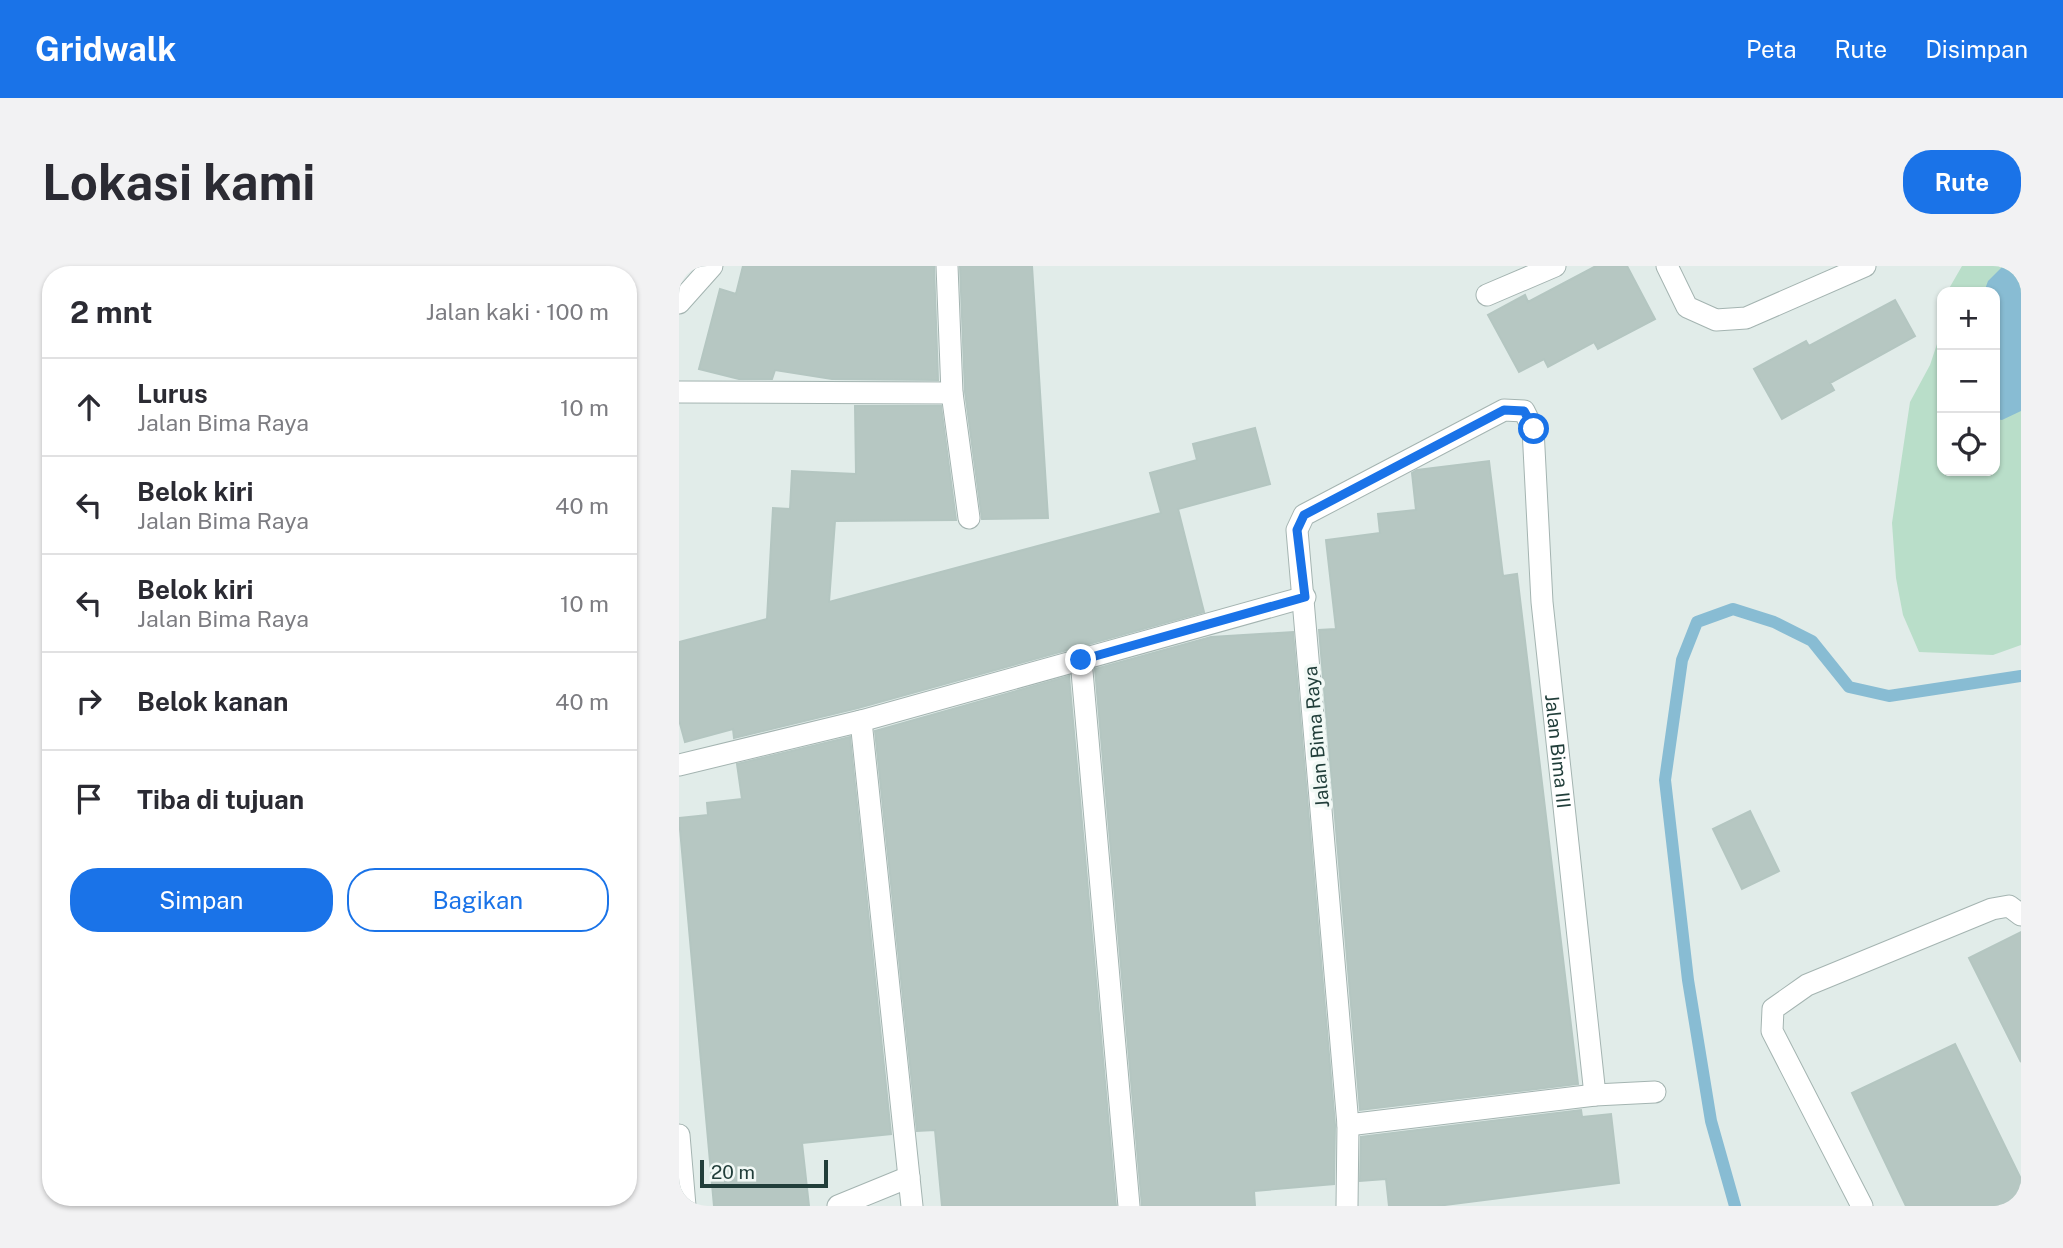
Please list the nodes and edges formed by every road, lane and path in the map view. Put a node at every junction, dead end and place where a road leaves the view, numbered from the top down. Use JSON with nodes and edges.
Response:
{"nodes":[{"id":1,"x":712,"y":266,"type":"edge"},
{"id":2,"x":947,"y":266,"type":"edge"},
{"id":3,"x":1555,"y":266,"type":"edge"},
{"id":4,"x":1667,"y":266,"type":"edge"},
{"id":5,"x":1865,"y":266,"type":"edge"},
{"id":6,"x":1487,"y":295,"type":"dead end"},
{"id":7,"x":679,"y":303,"type":"edge"},
{"id":8,"x":679,"y":392,"type":"edge"},
{"id":9,"x":952,"y":393,"type":"junction"},
{"id":10,"x":1524,"y":411,"type":"joint"},
{"id":11,"x":969,"y":518,"type":"dead end"},
{"id":12,"x":1305,"y":597,"type":"junction"},
{"id":13,"x":1081,"y":660,"type":"junction"},
{"id":14,"x":861,"y":721,"type":"junction"},
{"id":15,"x":679,"y":765,"type":"edge"},
{"id":16,"x":2021,"y":915,"type":"edge"},
{"id":17,"x":1655,"y":1092,"type":"dead end"},
{"id":18,"x":1595,"y":1095,"type":"junction"},
{"id":19,"x":1348,"y":1125,"type":"junction"},
{"id":20,"x":679,"y":1135,"type":"edge"},
{"id":21,"x":909,"y":1177,"type":"junction"},
{"id":22,"x":685,"y":1206,"type":"edge"},
{"id":23,"x":838,"y":1206,"type":"edge"},
{"id":24,"x":912,"y":1206,"type":"edge"},
{"id":25,"x":1129,"y":1206,"type":"edge"},
{"id":26,"x":1347,"y":1206,"type":"edge"},
{"id":27,"x":1862,"y":1206,"type":"edge"}],
"edges":[{"from":1,"to":7,"type":"street"},
{"from":2,"to":9,"type":"street"},
{"from":3,"to":6,"type":"street"},
{"from":4,"to":5,"type":"street"},
{"from":8,"to":9,"type":"street"},
{"from":9,"to":11,"type":"street"},
{"from":10,"to":12,"type":"street","name":"Jalan Bima Raya"},
{"from":10,"to":18,"type":"street","name":"Jalan Bima III"},
{"from":12,"to":13,"type":"street"},
{"from":12,"to":19,"type":"street","name":"Jalan Bima Raya"},
{"from":13,"to":14,"type":"street"},
{"from":13,"to":25,"type":"street"},
{"from":14,"to":15,"type":"street"},
{"from":14,"to":21,"type":"street"},
{"from":16,"to":27,"type":"street"},
{"from":17,"to":18,"type":"street"},
{"from":18,"to":19,"type":"street"},
{"from":19,"to":26,"type":"street","name":"Jalan Bima Raya"},
{"from":20,"to":22,"type":"street"},
{"from":21,"to":23,"type":"street"},
{"from":21,"to":24,"type":"street"}]}
